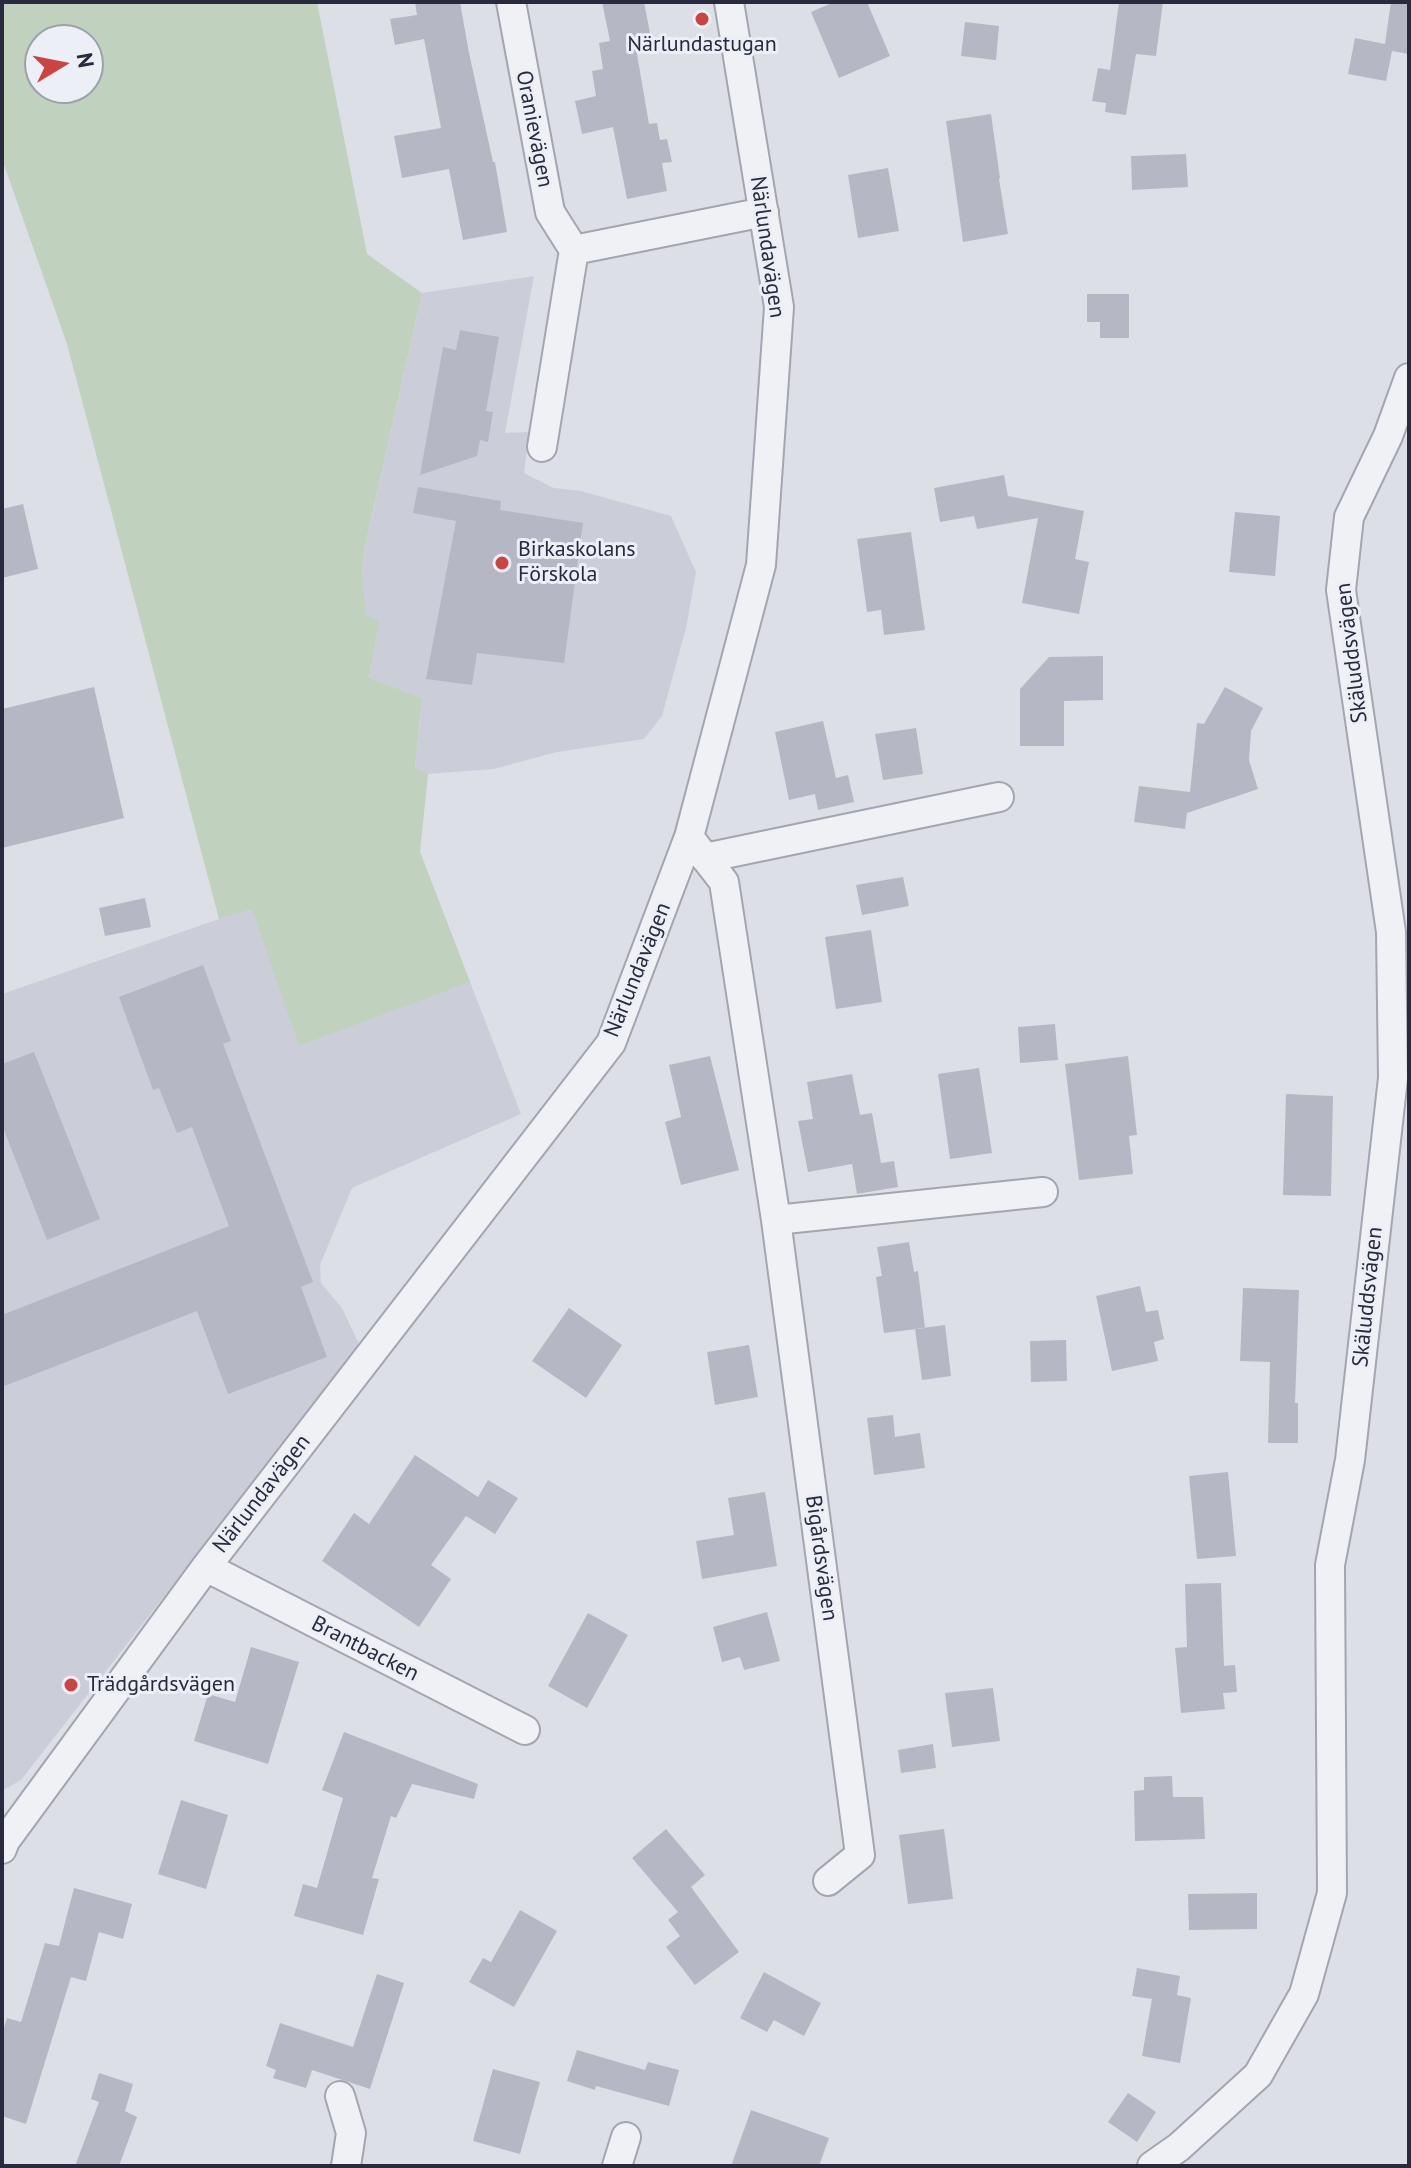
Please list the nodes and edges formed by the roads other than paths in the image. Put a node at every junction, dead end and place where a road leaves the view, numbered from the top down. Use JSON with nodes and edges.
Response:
{"nodes":[{"id":1,"x":511,"y":2,"type":"edge"},
{"id":2,"x":729,"y":2,"type":"edge"},
{"id":3,"x":764,"y":212,"type":"junction"},
{"id":4,"x":574,"y":250,"type":"junction"},
{"id":5,"x":1409,"y":378,"type":"edge"},
{"id":6,"x":542,"y":447,"type":"dead end"},
{"id":7,"x":999,"y":797,"type":"dead end"},
{"id":8,"x":697,"y":848,"type":"junction"},
{"id":9,"x":1043,"y":1192,"type":"dead end"},
{"id":10,"x":776,"y":1220,"type":"junction"},
{"id":11,"x":206,"y":1567,"type":"junction"},
{"id":12,"x":525,"y":1730,"type":"dead end"},
{"id":13,"x":3,"y":1841,"type":"edge"},
{"id":14,"x":828,"y":1881,"type":"dead end"},
{"id":15,"x":340,"y":2096,"type":"dead end"},
{"id":16,"x":626,"y":2137,"type":"dead end"},
{"id":17,"x":346,"y":2166,"type":"edge"},
{"id":18,"x":617,"y":2166,"type":"edge"},
{"id":19,"x":1152,"y":2166,"type":"edge"}],
"edges":[{"from":1,"to":4,"type":"street","name":"Oranievägen"},
{"from":2,"to":3,"type":"street","name":"Närlundavägen"},
{"from":3,"to":4,"type":"street"},
{"from":3,"to":8,"type":"street","name":"Närlundavägen"},
{"from":4,"to":6,"type":"street"},
{"from":5,"to":19,"type":"street","name":"Skäluddsvägen"},
{"from":7,"to":8,"type":"street"},
{"from":8,"to":10,"type":"street","name":"Bigårdsvägen"},
{"from":8,"to":11,"type":"street","name":"Närlundavägen"},
{"from":9,"to":10,"type":"street"},
{"from":10,"to":14,"type":"street","name":"Bigårdsvägen"},
{"from":11,"to":12,"type":"street","name":"Brantbacken"},
{"from":11,"to":13,"type":"street","name":"Närlundavägen"},
{"from":15,"to":17,"type":"street"},
{"from":16,"to":18,"type":"street"}]}
